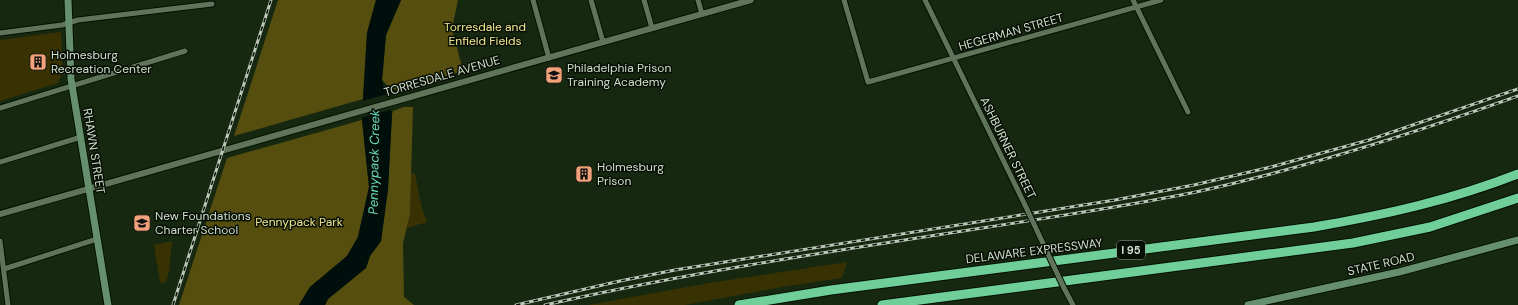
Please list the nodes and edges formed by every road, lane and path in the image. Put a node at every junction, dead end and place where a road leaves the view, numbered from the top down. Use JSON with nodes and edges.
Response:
{"nodes":[{"id":1,"x":68,"y":0,"type":"edge"},
{"id":2,"x":533,"y":0,"type":"edge"},
{"id":3,"x":592,"y":0,"type":"edge"},
{"id":4,"x":644,"y":0,"type":"edge"},
{"id":5,"x":698,"y":0,"type":"edge"},
{"id":6,"x":751,"y":0,"type":"edge"},
{"id":7,"x":844,"y":0,"type":"edge"},
{"id":8,"x":925,"y":0,"type":"edge"},
{"id":9,"x":1133,"y":0,"type":"edge"},
{"id":10,"x":1161,"y":0,"type":"edge"},
{"id":11,"x":212,"y":4,"type":"dead end"},
{"id":12,"x":1137,"y":7,"type":"junction"},
{"id":13,"x":702,"y":14,"type":"junction"},
{"id":14,"x":68,"y":24,"type":"junction"},
{"id":15,"x":652,"y":28,"type":"junction"},
{"id":16,"x":0,"y":33,"type":"edge"},
{"id":17,"x":603,"y":42,"type":"junction"},
{"id":18,"x":185,"y":51,"type":"dead end"},
{"id":19,"x":549,"y":58,"type":"junction"},
{"id":20,"x":953,"y":59,"type":"junction"},
{"id":21,"x":72,"y":86,"type":"junction"},
{"id":22,"x":0,"y":108,"type":"edge"},
{"id":23,"x":1188,"y":112,"type":"dead end"},
{"id":24,"x":81,"y":137,"type":"junction"},
{"id":25,"x":0,"y":162,"type":"edge"},
{"id":26,"x":1518,"y":174,"type":"edge"},
{"id":27,"x":89,"y":188,"type":"junction"},
{"id":28,"x":1518,"y":198,"type":"edge"},
{"id":29,"x":0,"y":214,"type":"edge"},
{"id":30,"x":97,"y":239,"type":"junction"},
{"id":31,"x":1518,"y":240,"type":"edge"},
{"id":32,"x":0,"y":241,"type":"edge"},
{"id":33,"x":4,"y":269,"type":"junction"},
{"id":34,"x":8,"y":305,"type":"edge"},
{"id":35,"x":108,"y":305,"type":"edge"},
{"id":36,"x":739,"y":305,"type":"edge"},
{"id":37,"x":882,"y":305,"type":"edge"},
{"id":38,"x":1073,"y":305,"type":"edge"},
{"id":39,"x":1248,"y":305,"type":"edge"}],
"edges":[{"from":1,"to":14,"type":"main road","name":"RHAWN STREET"},
{"from":2,"to":19,"type":"street"},
{"from":3,"to":17,"type":"street"},
{"from":4,"to":15,"type":"street"},
{"from":5,"to":13,"type":"street"},
{"from":6,"to":13,"type":"street","name":"TORRESDALE AVENUE"},
{"from":7,"to":20,"type":"street","name":"HEGERMAN STREET"},
{"from":8,"to":20,"type":"street","name":"ASHBURNER STREET"},
{"from":9,"to":12,"type":"street"},
{"from":10,"to":12,"type":"street","name":"HEGERMAN STREET"},
{"from":11,"to":14,"type":"street"},
{"from":12,"to":20,"type":"street","name":"HEGERMAN STREET"},
{"from":12,"to":23,"type":"street"},
{"from":13,"to":15,"type":"street","name":"TORRESDALE AVENUE"},
{"from":14,"to":16,"type":"street"},
{"from":14,"to":21,"type":"main road","name":"RHAWN STREET"},
{"from":15,"to":17,"type":"street","name":"TORRESDALE AVENUE"},
{"from":17,"to":19,"type":"street","name":"TORRESDALE AVENUE"},
{"from":18,"to":21,"type":"street"},
{"from":19,"to":27,"type":"street","name":"TORRESDALE AVENUE"},
{"from":20,"to":38,"type":"street","name":"ASHBURNER STREET","bridge":true},
{"from":21,"to":22,"type":"street"},
{"from":21,"to":24,"type":"main road","name":"RHAWN STREET"},
{"from":24,"to":25,"type":"street"},
{"from":24,"to":27,"type":"main road","name":"RHAWN STREET"},
{"from":26,"to":36,"type":"highway","name":"DELAWARE EXPRESSWAY","number":"I 95"},
{"from":27,"to":29,"type":"street","name":"TORRESDALE AVENUE"},
{"from":27,"to":30,"type":"main road","name":"RHAWN STREET"},
{"from":28,"to":37,"type":"highway","number":"I 95"},
{"from":30,"to":33,"type":"street"},
{"from":30,"to":35,"type":"main road","name":"RHAWN STREET"},
{"from":31,"to":39,"type":"main road","name":"STATE ROAD"},
{"from":32,"to":33,"type":"street"},
{"from":33,"to":34,"type":"street"}]}
